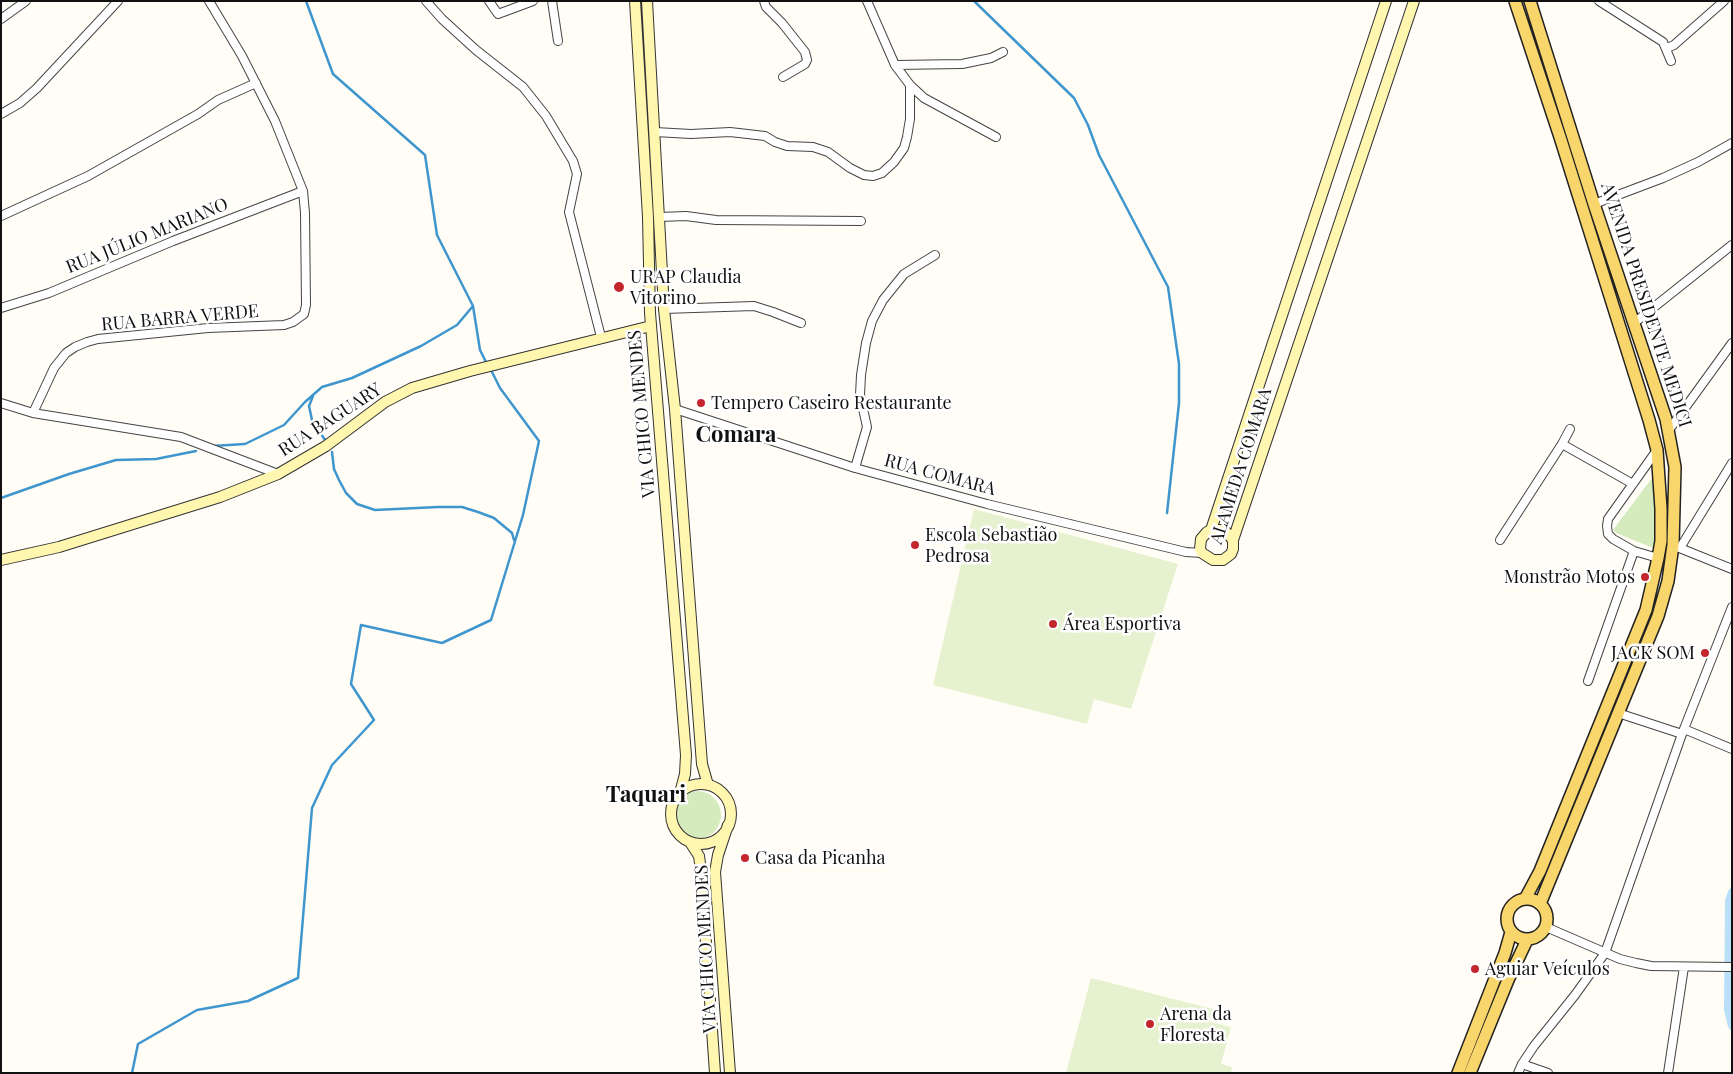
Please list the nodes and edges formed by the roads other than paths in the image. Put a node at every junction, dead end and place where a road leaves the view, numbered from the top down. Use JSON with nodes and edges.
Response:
{"nodes":[{"id":1,"x":26,"y":1,"type":"edge"},
{"id":2,"x":118,"y":1,"type":"edge"},
{"id":3,"x":209,"y":1,"type":"edge"},
{"id":4,"x":426,"y":1,"type":"edge"},
{"id":5,"x":489,"y":1,"type":"edge"},
{"id":6,"x":533,"y":1,"type":"edge"},
{"id":7,"x":552,"y":1,"type":"edge"},
{"id":8,"x":635,"y":1,"type":"edge"},
{"id":9,"x":647,"y":1,"type":"edge"},
{"id":10,"x":764,"y":1,"type":"edge"},
{"id":11,"x":867,"y":1,"type":"edge"},
{"id":12,"x":1386,"y":1,"type":"edge"},
{"id":13,"x":1414,"y":1,"type":"edge"},
{"id":14,"x":1515,"y":1,"type":"edge"},
{"id":15,"x":1530,"y":1,"type":"edge"},
{"id":16,"x":1599,"y":1,"type":"edge"},
{"id":17,"x":1723,"y":2,"type":"edge"},
{"id":18,"x":1,"y":19,"type":"edge"},
{"id":19,"x":558,"y":41,"type":"dead end"},
{"id":20,"x":1667,"y":48,"type":"junction"},
{"id":21,"x":1003,"y":52,"type":"dead end"},
{"id":22,"x":1671,"y":60,"type":"dead end"},
{"id":23,"x":895,"y":65,"type":"junction"},
{"id":24,"x":783,"y":77,"type":"dead end"},
{"id":25,"x":256,"y":83,"type":"junction"},
{"id":26,"x":910,"y":85,"type":"junction"},
{"id":27,"x":1,"y":114,"type":"edge"},
{"id":28,"x":655,"y":132,"type":"junction"},
{"id":29,"x":996,"y":137,"type":"dead end"},
{"id":30,"x":1732,"y":143,"type":"edge"},
{"id":31,"x":302,"y":191,"type":"junction"},
{"id":32,"x":1594,"y":204,"type":"junction"},
{"id":33,"x":1,"y":216,"type":"edge"},
{"id":34,"x":659,"y":217,"type":"junction"},
{"id":35,"x":861,"y":221,"type":"dead end"},
{"id":36,"x":1732,"y":245,"type":"edge"},
{"id":37,"x":935,"y":255,"type":"dead end"},
{"id":38,"x":1,"y":308,"type":"edge"},
{"id":39,"x":664,"y":308,"type":"junction"},
{"id":40,"x":1634,"y":323,"type":"junction"},
{"id":41,"x":801,"y":324,"type":"dead end"},
{"id":42,"x":651,"y":326,"type":"junction"},
{"id":43,"x":601,"y":338,"type":"junction"},
{"id":44,"x":1732,"y":343,"type":"edge"},
{"id":45,"x":3,"y":406,"type":"edge"},
{"id":46,"x":675,"y":409,"type":"junction"},
{"id":47,"x":33,"y":413,"type":"junction"},
{"id":48,"x":1570,"y":429,"type":"dead end"},
{"id":49,"x":1669,"y":430,"type":"junction"},
{"id":50,"x":1562,"y":444,"type":"junction"},
{"id":51,"x":1657,"y":450,"type":"junction"},
{"id":52,"x":1732,"y":462,"type":"edge"},
{"id":53,"x":856,"y":468,"type":"junction"},
{"id":54,"x":278,"y":474,"type":"junction"},
{"id":55,"x":1633,"y":484,"type":"junction"},
{"id":56,"x":1212,"y":530,"type":"junction"},
{"id":57,"x":1233,"y":540,"type":"junction"},
{"id":58,"x":1500,"y":540,"type":"dead end"},
{"id":59,"x":1676,"y":547,"type":"junction"},
{"id":60,"x":1634,"y":551,"type":"junction"},
{"id":61,"x":1202,"y":553,"type":"junction"},
{"id":62,"x":1658,"y":558,"type":"junction"},
{"id":63,"x":1,"y":560,"type":"edge"},
{"id":64,"x":1732,"y":569,"type":"edge"},
{"id":65,"x":1732,"y":607,"type":"edge"},
{"id":66,"x":1588,"y":681,"type":"dead end"},
{"id":67,"x":1618,"y":713,"type":"junction"},
{"id":68,"x":1683,"y":732,"type":"junction"},
{"id":69,"x":1732,"y":749,"type":"edge"},
{"id":70,"x":708,"y":785,"type":"junction"},
{"id":71,"x":680,"y":793,"type":"junction"},
{"id":72,"x":728,"y":825,"type":"junction"},
{"id":73,"x":690,"y":842,"type":"junction"},
{"id":74,"x":1525,"y":899,"type":"junction"},
{"id":75,"x":1540,"y":904,"type":"junction"},
{"id":76,"x":1546,"y":927,"type":"junction"},
{"id":77,"x":1511,"y":932,"type":"junction"},
{"id":78,"x":1527,"y":940,"type":"junction"},
{"id":79,"x":1604,"y":953,"type":"junction"},
{"id":80,"x":1684,"y":967,"type":"junction"},
{"id":81,"x":1732,"y":967,"type":"edge"},
{"id":82,"x":1522,"y":1064,"type":"junction"},
{"id":83,"x":715,"y":1073,"type":"edge"},
{"id":84,"x":730,"y":1073,"type":"edge"},
{"id":85,"x":1458,"y":1073,"type":"edge"},
{"id":86,"x":1470,"y":1073,"type":"edge"},
{"id":87,"x":1518,"y":1073,"type":"edge"},
{"id":88,"x":1548,"y":1073,"type":"edge"},
{"id":89,"x":1668,"y":1073,"type":"edge"}],
"edges":[{"from":1,"to":18,"type":"street"},
{"from":2,"to":27,"type":"street"},
{"from":3,"to":25,"type":"street","name":"RUA BARRA VERDE"},
{"from":4,"to":43,"type":"street"},
{"from":5,"to":6,"type":"street"},
{"from":7,"to":19,"type":"street"},
{"from":8,"to":42,"type":"main road","name":"VIA CHICO MENDES"},
{"from":9,"to":28,"type":"main road","name":"VIA CHICO MENDES"},
{"from":10,"to":24,"type":"street"},
{"from":11,"to":23,"type":"street"},
{"from":12,"to":56,"type":"main road","name":"ALAMEDA COMARA"},
{"from":13,"to":57,"type":"main road","name":"ALAMEDA COMARA"},
{"from":14,"to":51,"type":"main road","name":"AVENIDA PRESIDENTE MEDICI"},
{"from":15,"to":32,"type":"main road","name":"AVENIDA PRESIDENTE MEDICI"},
{"from":16,"to":20,"type":"street"},
{"from":17,"to":20,"type":"street"},
{"from":20,"to":22,"type":"street"},
{"from":21,"to":23,"type":"street"},
{"from":23,"to":26,"type":"street"},
{"from":25,"to":31,"type":"street","name":"RUA BARRA VERDE"},
{"from":25,"to":33,"type":"street"},
{"from":26,"to":28,"type":"street"},
{"from":26,"to":29,"type":"street"},
{"from":28,"to":34,"type":"main road","name":"VIA CHICO MENDES"},
{"from":30,"to":32,"type":"street"},
{"from":31,"to":38,"type":"street","name":"RUA JÚLIO MARIANO"},
{"from":31,"to":47,"type":"street","name":"RUA BARRA VERDE"},
{"from":32,"to":40,"type":"main road","name":"AVENIDA PRESIDENTE MEDICI"},
{"from":34,"to":35,"type":"street"},
{"from":34,"to":39,"type":"main road","name":"VIA CHICO MENDES"},
{"from":36,"to":40,"type":"street"},
{"from":37,"to":53,"type":"street"},
{"from":39,"to":41,"type":"street"},
{"from":39,"to":46,"type":"main road","name":"VIA CHICO MENDES"},
{"from":40,"to":49,"type":"main road","name":"AVENIDA PRESIDENTE MEDICI"},
{"from":42,"to":43,"type":"main road","name":"RUA BAGUARY"},
{"from":42,"to":71,"type":"main road","name":"VIA CHICO MENDES"},
{"from":43,"to":54,"type":"main road","name":"RUA BAGUARY"},
{"from":44,"to":49,"type":"street"},
{"from":45,"to":47,"type":"street"},
{"from":46,"to":53,"type":"street","name":"RUA COMARA"},
{"from":46,"to":70,"type":"main road","name":"VIA CHICO MENDES"},
{"from":47,"to":54,"type":"street"},
{"from":48,"to":50,"type":"street"},
{"from":49,"to":59,"type":"main road","name":"AVENIDA PRESIDENTE MEDICI"},
{"from":50,"to":55,"type":"street"},
{"from":50,"to":58,"type":"street"},
{"from":51,"to":55,"type":"street"},
{"from":51,"to":62,"type":"main road","name":"AVENIDA PRESIDENTE MEDICI"},
{"from":52,"to":59,"type":"street"},
{"from":53,"to":61,"type":"street","name":"RUA COMARA"},
{"from":54,"to":63,"type":"main road","name":"RUA BAGUARY"},
{"from":55,"to":60,"type":"street"},
{"from":56,"to":57,"type":"main road"},
{"from":56,"to":61,"type":"main road","name":"ALAMEDA COMARA"},
{"from":57,"to":61,"type":"main road","name":"ALAMEDA COMARA"},
{"from":59,"to":64,"type":"street"},
{"from":59,"to":67,"type":"main road","name":"AVENIDA PRESIDENTE MEDICI"},
{"from":60,"to":62,"type":"street"},
{"from":60,"to":66,"type":"street"},
{"from":62,"to":74,"type":"main road","name":"AVENIDA PRESIDENTE MEDICI"},
{"from":65,"to":68,"type":"street"},
{"from":67,"to":68,"type":"street"},
{"from":67,"to":75,"type":"main road","name":"AVENIDA PRESIDENTE MEDICI"},
{"from":68,"to":69,"type":"street"},
{"from":68,"to":79,"type":"street"},
{"from":70,"to":71,"type":"main road"},
{"from":70,"to":72,"type":"main road"},
{"from":71,"to":73,"type":"main road"},
{"from":72,"to":73,"type":"main road"},
{"from":72,"to":84,"type":"main road","name":"VIA CHICO MENDES"},
{"from":73,"to":83,"type":"main road","name":"VIA CHICO MENDES"},
{"from":74,"to":75,"type":"main road"},
{"from":74,"to":77,"type":"main road"},
{"from":75,"to":76,"type":"main road"},
{"from":76,"to":78,"type":"main road"},
{"from":76,"to":79,"type":"street"},
{"from":77,"to":78,"type":"main road"},
{"from":77,"to":85,"type":"main road"},
{"from":78,"to":86,"type":"main road"},
{"from":79,"to":80,"type":"street"},
{"from":79,"to":82,"type":"street"},
{"from":80,"to":81,"type":"street"},
{"from":80,"to":89,"type":"street"},
{"from":82,"to":87,"type":"street"},
{"from":82,"to":88,"type":"street"}]}
